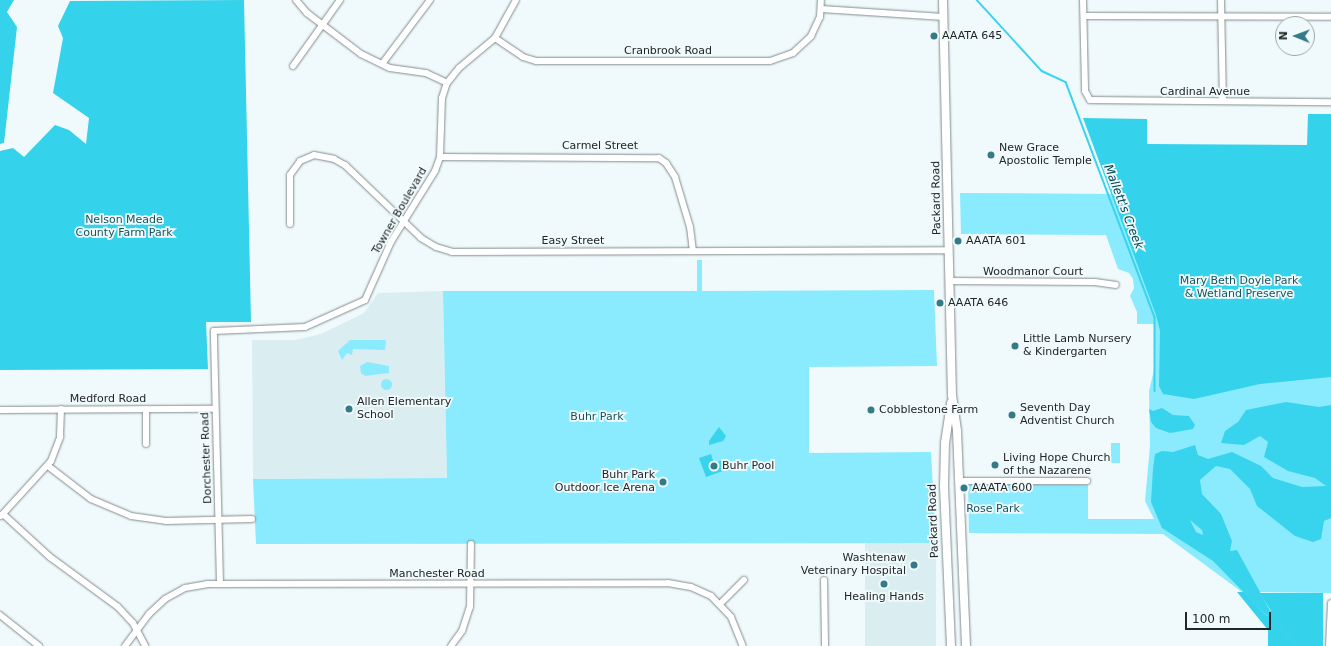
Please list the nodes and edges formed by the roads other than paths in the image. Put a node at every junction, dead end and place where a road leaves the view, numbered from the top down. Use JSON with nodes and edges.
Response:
{"nodes":[{"id":1,"x":296,"y":0,"type":"edge"},
{"id":2,"x":340,"y":0,"type":"edge"},
{"id":3,"x":430,"y":0,"type":"edge"},
{"id":4,"x":516,"y":0,"type":"edge"},
{"id":5,"x":821,"y":0,"type":"edge"},
{"id":6,"x":943,"y":0,"type":"edge"},
{"id":7,"x":1083,"y":0,"type":"edge"},
{"id":8,"x":1221,"y":0,"type":"edge"},
{"id":9,"x":821,"y":9,"type":"junction"},
{"id":10,"x":1084,"y":16,"type":"junction"},
{"id":11,"x":944,"y":17,"type":"junction"},
{"id":12,"x":1222,"y":17,"type":"junction"},
{"id":13,"x":1331,"y":17,"type":"edge"},
{"id":14,"x":323,"y":26,"type":"junction"},
{"id":15,"x":494,"y":38,"type":"junction"},
{"id":16,"x":382,"y":64,"type":"junction"},
{"id":17,"x":292,"y":66,"type":"dead end"},
{"id":18,"x":447,"y":83,"type":"junction"},
{"id":19,"x":1223,"y":101,"type":"junction"},
{"id":20,"x":1331,"y":102,"type":"edge"},
{"id":21,"x":440,"y":157,"type":"junction"},
{"id":22,"x":404,"y":221,"type":"junction"},
{"id":23,"x":290,"y":224,"type":"dead end"},
{"id":24,"x":693,"y":250,"type":"junction"},
{"id":25,"x":949,"y":250,"type":"junction"},
{"id":26,"x":950,"y":281,"type":"junction"},
{"id":27,"x":1116,"y":285,"type":"dead end"},
{"id":28,"x":214,"y":331,"type":"joint"},
{"id":29,"x":952,"y":395,"type":"junction"},
{"id":30,"x":61,"y":409,"type":"junction"},
{"id":31,"x":146,"y":409,"type":"junction"},
{"id":32,"x":215,"y":409,"type":"junction"},
{"id":33,"x":0,"y":410,"type":"edge"},
{"id":34,"x":146,"y":444,"type":"dead end"},
{"id":35,"x":944,"y":464,"type":"junction"},
{"id":36,"x":48,"y":466,"type":"junction"},
{"id":37,"x":959,"y":481,"type":"junction"},
{"id":38,"x":1088,"y":481,"type":"dead end"},
{"id":39,"x":1,"y":516,"type":"edge"},
{"id":40,"x":252,"y":520,"type":"dead end"},
{"id":41,"x":218,"y":521,"type":"junction"},
{"id":42,"x":961,"y":524,"type":"junction"},
{"id":43,"x":946,"y":539,"type":"junction"},
{"id":44,"x":471,"y":544,"type":"dead end"},
{"id":45,"x":744,"y":580,"type":"dead end"},
{"id":46,"x":824,"y":580,"type":"dead end"},
{"id":47,"x":220,"y":584,"type":"junction"},
{"id":48,"x":471,"y":584,"type":"junction"},
{"id":49,"x":964,"y":589,"type":"junction"},
{"id":50,"x":1331,"y":603,"type":"edge"},
{"id":51,"x":720,"y":604,"type":"junction"},
{"id":52,"x":0,"y":615,"type":"edge"},
{"id":53,"x":138,"y":631,"type":"junction"},
{"id":54,"x":39,"y":646,"type":"edge"},
{"id":55,"x":125,"y":646,"type":"edge"},
{"id":56,"x":145,"y":646,"type":"edge"},
{"id":57,"x":451,"y":646,"type":"edge"},
{"id":58,"x":743,"y":646,"type":"edge"},
{"id":59,"x":825,"y":646,"type":"edge"},
{"id":60,"x":951,"y":646,"type":"edge"},
{"id":61,"x":966,"y":646,"type":"edge"},
{"id":62,"x":1329,"y":646,"type":"edge"}],
"edges":[{"from":1,"to":14,"type":"street"},
{"from":2,"to":14,"type":"street"},
{"from":3,"to":16,"type":"street"},
{"from":4,"to":15,"type":"street","name":"Towner Boulevard"},
{"from":5,"to":9,"type":"street","name":"Cranbrook Road"},
{"from":6,"to":11,"type":"main road","name":"Packard Road"},
{"from":7,"to":10,"type":"street"},
{"from":8,"to":12,"type":"street"},
{"from":9,"to":11,"type":"street"},
{"from":9,"to":15,"type":"street","name":"Cranbrook Road"},
{"from":10,"to":12,"type":"street"},
{"from":10,"to":19,"type":"street","name":"Cardinal Avenue"},
{"from":11,"to":25,"type":"main road","name":"Packard Road"},
{"from":12,"to":13,"type":"street"},
{"from":12,"to":19,"type":"street"},
{"from":14,"to":16,"type":"street"},
{"from":14,"to":17,"type":"street"},
{"from":15,"to":18,"type":"street","name":"Towner Boulevard"},
{"from":16,"to":18,"type":"street"},
{"from":18,"to":21,"type":"street","name":"Towner Boulevard"},
{"from":19,"to":20,"type":"street","name":"Cardinal Avenue"},
{"from":21,"to":22,"type":"street","name":"Towner Boulevard"},
{"from":21,"to":24,"type":"street","name":"Carmel Street"},
{"from":22,"to":23,"type":"street","name":"Easy Street"},
{"from":22,"to":24,"type":"street","name":"Easy Street"},
{"from":22,"to":28,"type":"street","name":"Towner Boulevard"},
{"from":24,"to":25,"type":"street","name":"Easy Street"},
{"from":25,"to":26,"type":"main road","name":"Packard Road"},
{"from":26,"to":27,"type":"street","name":"Woodmanor Court"},
{"from":26,"to":29,"type":"main road","name":"Packard Road"},
{"from":28,"to":32,"type":"street","name":"Dorchester Road"},
{"from":29,"to":35,"type":"main road","name":"Packard Road"},
{"from":29,"to":37,"type":"main road","name":"Packard Road"},
{"from":30,"to":31,"type":"street","name":"Medford Road"},
{"from":30,"to":33,"type":"street","name":"Medford Road"},
{"from":30,"to":36,"type":"street"},
{"from":31,"to":32,"type":"street","name":"Medford Road"},
{"from":31,"to":34,"type":"street"},
{"from":32,"to":41,"type":"street","name":"Dorchester Road"},
{"from":35,"to":42,"type":"main road"},
{"from":35,"to":43,"type":"main road","name":"Packard Road"},
{"from":36,"to":39,"type":"street"},
{"from":36,"to":41,"type":"street"},
{"from":37,"to":38,"type":"street"},
{"from":37,"to":42,"type":"main road","name":"Packard Road"},
{"from":39,"to":53,"type":"street"},
{"from":40,"to":41,"type":"street"},
{"from":41,"to":47,"type":"street","name":"Dorchester Road"},
{"from":42,"to":49,"type":"main road","name":"Packard Road"},
{"from":43,"to":49,"type":"main road"},
{"from":43,"to":60,"type":"main road","name":"Packard Road"},
{"from":44,"to":48,"type":"street"},
{"from":45,"to":51,"type":"street"},
{"from":46,"to":59,"type":"street"},
{"from":47,"to":48,"type":"street","name":"Manchester Road"},
{"from":47,"to":53,"type":"street","name":"Manchester Road"},
{"from":48,"to":51,"type":"street","name":"Manchester Road"},
{"from":48,"to":57,"type":"street"},
{"from":49,"to":61,"type":"main road","name":"Packard Road"},
{"from":50,"to":62,"type":"street"},
{"from":51,"to":58,"type":"street","name":"Manchester Road"},
{"from":52,"to":54,"type":"street"},
{"from":53,"to":55,"type":"street","name":"Manchester Road"},
{"from":53,"to":56,"type":"street"}]}
